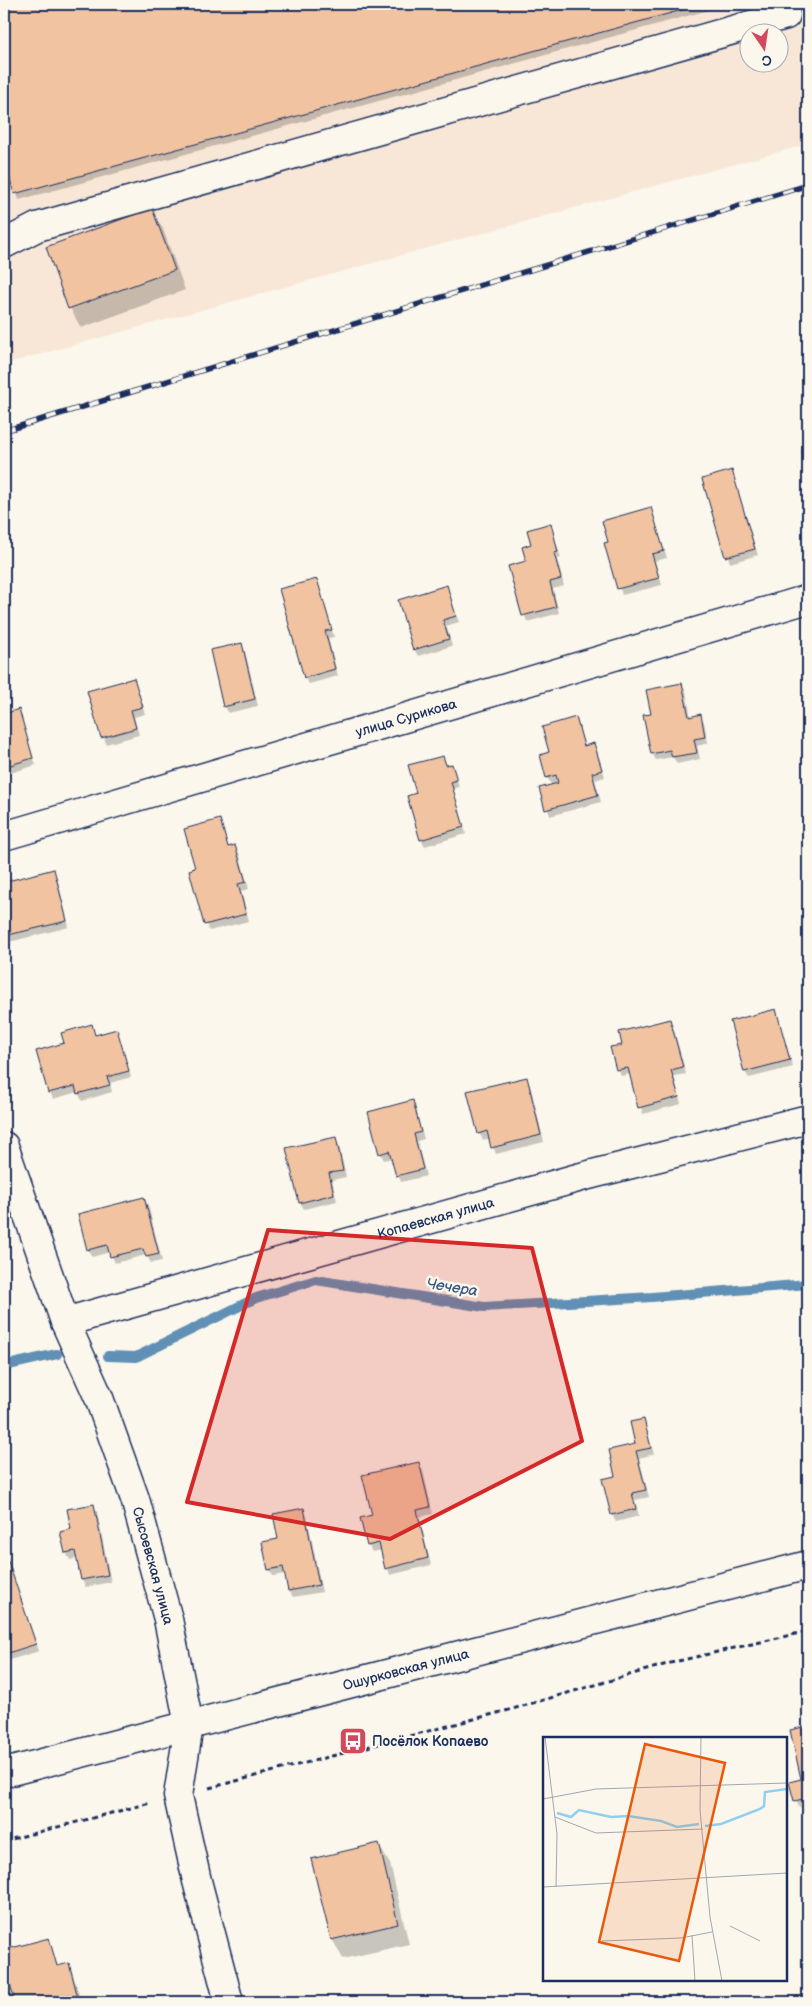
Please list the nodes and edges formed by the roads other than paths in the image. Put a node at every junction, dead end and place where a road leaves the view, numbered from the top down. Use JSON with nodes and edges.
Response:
{"nodes":[{"id":1,"x":786,"y":15,"type":"dead end"},
{"id":2,"x":4,"y":244,"type":"edge"},
{"id":3,"x":808,"y":600,"type":"edge"},
{"id":4,"x":4,"y":836,"type":"edge"},
{"id":5,"x":808,"y":1119,"type":"edge"},
{"id":6,"x":4,"y":1146,"type":"edge"},
{"id":7,"x":64,"y":1322,"type":"junction"},
{"id":8,"x":808,"y":1566,"type":"edge"},
{"id":9,"x":189,"y":1725,"type":"junction"},
{"id":10,"x":4,"y":1773,"type":"edge"},
{"id":11,"x":229,"y":2002,"type":"edge"}],
"edges":[{"from":1,"to":2,"type":"street"},
{"from":3,"to":4,"type":"street","name":"улица Сурикова"},
{"from":5,"to":7,"type":"street","name":"Копаевская улица"},
{"from":6,"to":7,"type":"street","name":"Сысоевская улица"},
{"from":7,"to":9,"type":"street","name":"Сысоевская улица"},
{"from":8,"to":9,"type":"street","name":"Ошурковская улица"},
{"from":9,"to":10,"type":"street","name":"Ошурковская улица"},
{"from":9,"to":11,"type":"street","name":"Сысоевская улица"}]}
